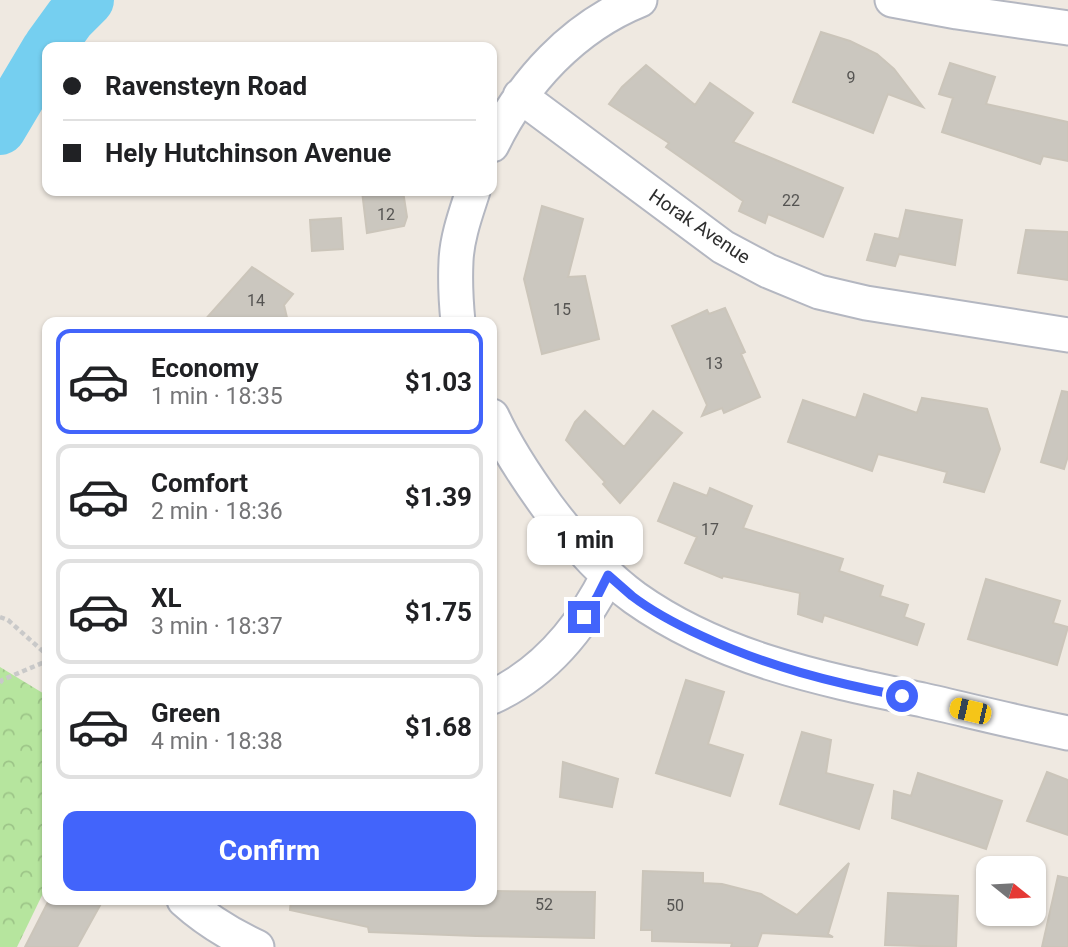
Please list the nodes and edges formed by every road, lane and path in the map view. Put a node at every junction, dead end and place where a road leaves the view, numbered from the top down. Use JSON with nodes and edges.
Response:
{"nodes":[{"id":1,"x":640,"y":0,"type":"edge"},
{"id":2,"x":892,"y":0,"type":"edge"},
{"id":3,"x":1068,"y":28,"type":"edge"},
{"id":4,"x":520,"y":96,"type":"junction"},
{"id":5,"x":497,"y":135,"type":"edge"},
{"id":6,"x":471,"y":196,"type":"edge"},
{"id":7,"x":458,"y":317,"type":"edge"},
{"id":8,"x":1068,"y":335,"type":"edge"},
{"id":9,"x":497,"y":427,"type":"edge"},
{"id":10,"x":608,"y":575,"type":"junction"},
{"id":11,"x":0,"y":617,"type":"edge"},
{"id":12,"x":42,"y":651,"type":"edge"},
{"id":13,"x":42,"y":663,"type":"edge"},
{"id":14,"x":0,"y":683,"type":"edge"},
{"id":15,"x":497,"y":695,"type":"edge"},
{"id":16,"x":1068,"y":733,"type":"edge"},
{"id":17,"x":191,"y":905,"type":"edge"},
{"id":18,"x":257,"y":947,"type":"edge"}],
"edges":[{"from":1,"to":4,"type":"street"},
{"from":2,"to":3,"type":"street"},
{"from":4,"to":5,"type":"street"},
{"from":4,"to":8,"type":"street","name":"Horak Avenue"},
{"from":6,"to":7,"type":"street"},
{"from":9,"to":10,"type":"street"},
{"from":10,"to":15,"type":"street"},
{"from":10,"to":16,"type":"street"},
{"from":11,"to":12,"type":"path"},
{"from":13,"to":14,"type":"path"},
{"from":17,"to":18,"type":"street"}]}
